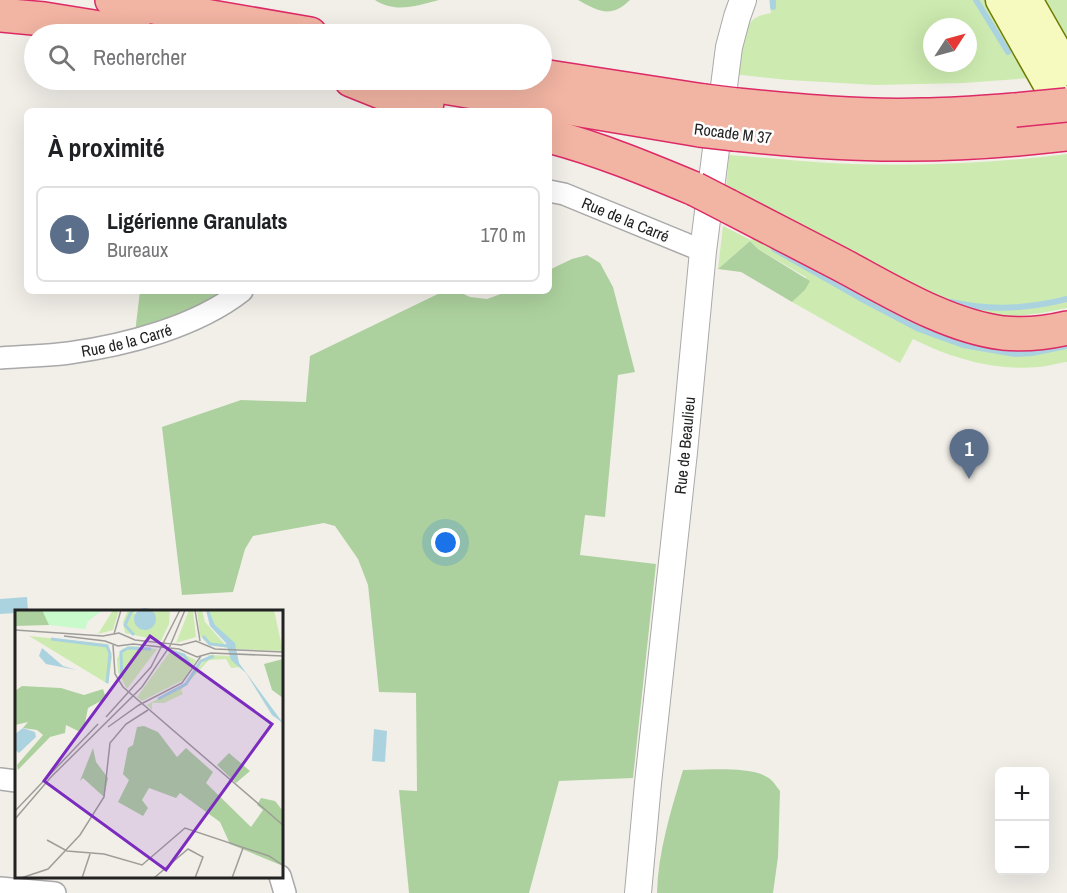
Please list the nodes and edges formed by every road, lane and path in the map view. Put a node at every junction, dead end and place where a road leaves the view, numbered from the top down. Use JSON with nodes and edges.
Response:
{"nodes":[{"id":1,"x":112,"y":0,"type":"edge"},
{"id":2,"x":743,"y":0,"type":"edge"},
{"id":3,"x":1001,"y":0,"type":"edge"},
{"id":4,"x":1027,"y":0,"type":"edge"},
{"id":5,"x":0,"y":15,"type":"edge"},
{"id":6,"x":71,"y":24,"type":"edge"},
{"id":7,"x":252,"y":24,"type":"edge"},
{"id":8,"x":1067,"y":70,"type":"edge"},
{"id":9,"x":552,"y":78,"type":"edge"},
{"id":10,"x":376,"y":90,"type":"edge"},
{"id":11,"x":488,"y":90,"type":"edge"},
{"id":12,"x":1067,"y":105,"type":"edge"},
{"id":13,"x":445,"y":108,"type":"edge"},
{"id":14,"x":702,"y":115,"type":"junction"},
{"id":15,"x":1067,"y":117,"type":"edge"},
{"id":16,"x":1023,"y":124,"type":"junction"},
{"id":17,"x":1067,"y":134,"type":"edge"},
{"id":18,"x":552,"y":137,"type":"edge"},
{"id":19,"x":552,"y":192,"type":"edge"},
{"id":20,"x":703,"y":251,"type":"junction"},
{"id":21,"x":237,"y":294,"type":"edge"},
{"id":22,"x":1067,"y":328,"type":"edge"},
{"id":23,"x":0,"y":357,"type":"edge"},
{"id":24,"x":0,"y":779,"type":"edge"},
{"id":25,"x":15,"y":782,"type":"edge"},
{"id":26,"x":281,"y":878,"type":"edge"},
{"id":27,"x":0,"y":888,"type":"edge"},
{"id":28,"x":55,"y":893,"type":"edge"},
{"id":29,"x":285,"y":893,"type":"edge"},
{"id":30,"x":638,"y":893,"type":"edge"}],
"edges":[{"from":1,"to":7,"type":"highway"},
{"from":2,"to":20,"type":"street","name":"Rue de Beaulieu"},
{"from":3,"to":15,"type":"main road"},
{"from":4,"to":8,"type":"main road"},
{"from":5,"to":6,"type":"highway"},
{"from":9,"to":14,"type":"highway","name":"Rocade M 37"},
{"from":10,"to":13,"type":"highway"},
{"from":11,"to":14,"type":"highway","name":"Rocade M 37"},
{"from":12,"to":16,"type":"highway","name":"Rocade M 37","bridge":true},
{"from":14,"to":16,"type":"highway","name":"Rocade M 37","bridge":true},
{"from":16,"to":17,"type":"highway","name":"Rocade M 37"},
{"from":18,"to":22,"type":"highway","bridge":true},
{"from":19,"to":20,"type":"street","name":"Rue de la Carré"},
{"from":20,"to":30,"type":"street","name":"Rue de Beaulieu"},
{"from":21,"to":23,"type":"street","name":"Rue de la Carré"},
{"from":24,"to":25,"type":"street"},
{"from":26,"to":29,"type":"street"},
{"from":27,"to":28,"type":"street"}]}
